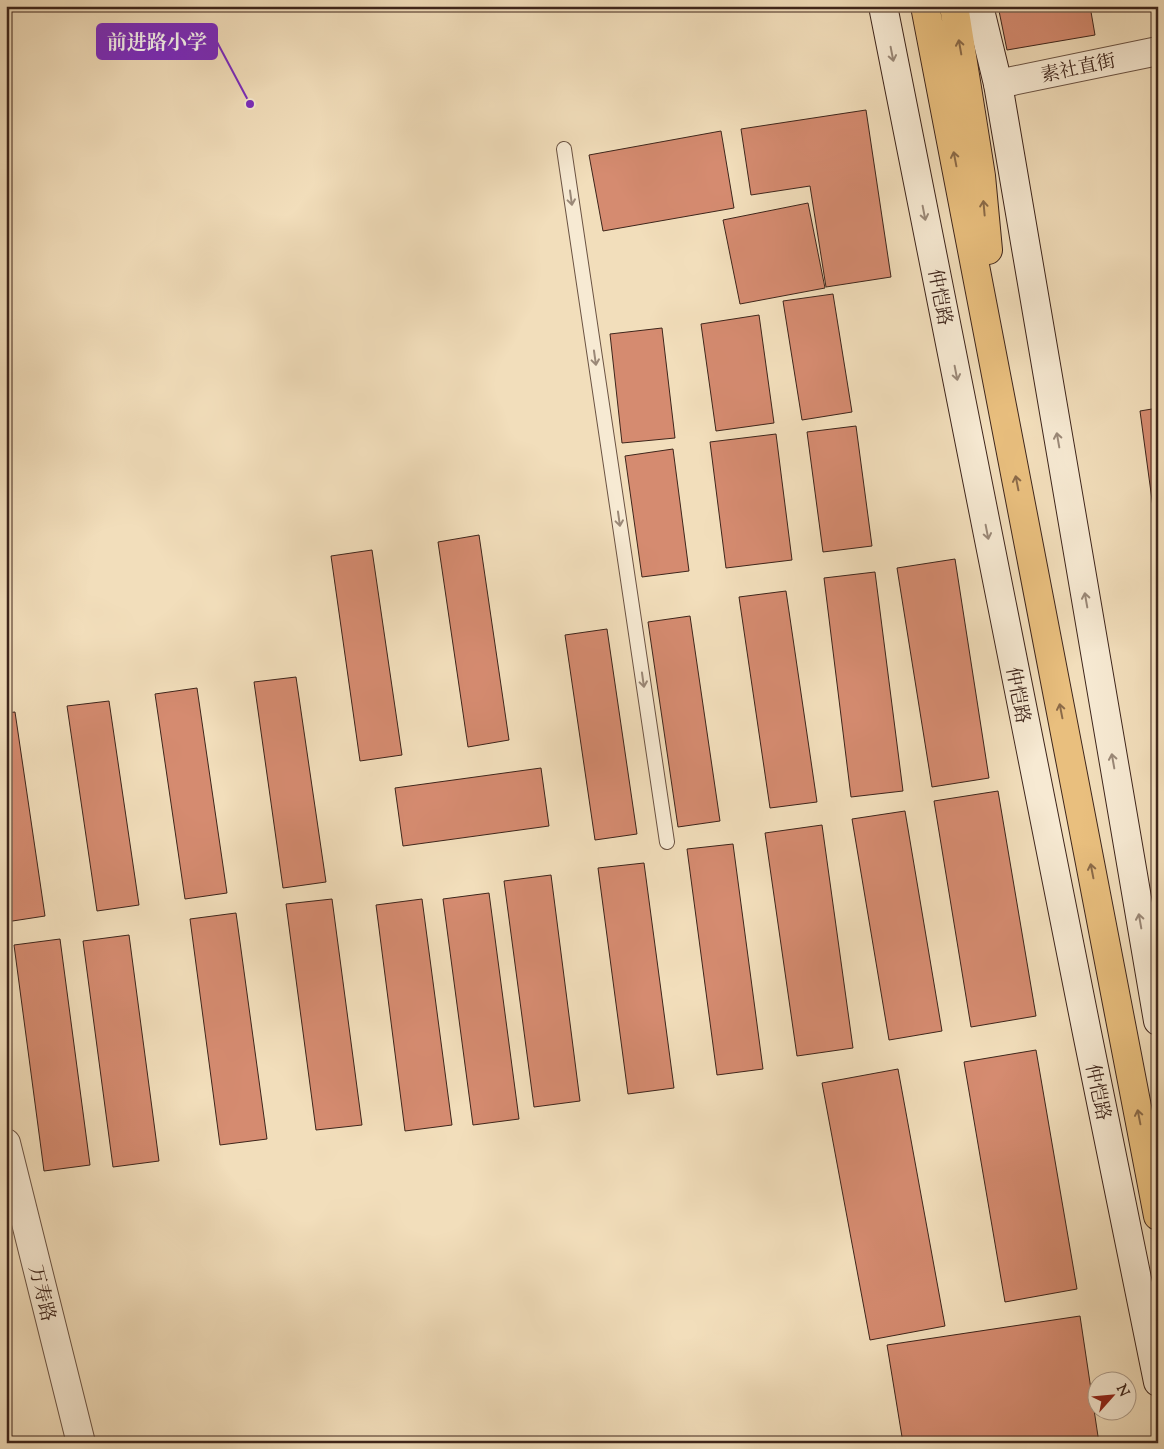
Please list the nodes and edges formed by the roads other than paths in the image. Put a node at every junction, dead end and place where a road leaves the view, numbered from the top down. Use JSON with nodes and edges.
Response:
{"nodes":[{"id":1,"x":883,"y":6,"type":"edge"},
{"id":2,"x":925,"y":6,"type":"edge"},
{"id":3,"x":954,"y":6,"type":"edge"},
{"id":4,"x":979,"y":6,"type":"edge"},
{"id":5,"x":1158,"y":51,"type":"edge"},
{"id":6,"x":998,"y":84,"type":"junction"},
{"id":7,"x":564,"y":149,"type":"dead end"},
{"id":8,"x":1004,"y":413,"type":"junction"},
{"id":9,"x":667,"y":842,"type":"dead end"},
{"id":10,"x":1156,"y":1005,"type":"edge"},
{"id":11,"x":6,"y":1143,"type":"edge"},
{"id":12,"x":1158,"y":1216,"type":"edge"},
{"id":13,"x":1158,"y":1382,"type":"edge"},
{"id":14,"x":81,"y":1443,"type":"edge"}],
"edges":[{"from":1,"to":13,"type":"main road","name":"仲恺路","one_way":true},
{"from":8,"to":2,"type":"highway","one_way":true},
{"from":8,"to":3,"type":"highway","one_way":true},
{"from":4,"to":6,"type":"main road"},
{"from":5,"to":6,"type":"main road","name":"素社直街"},
{"from":10,"to":6,"type":"main road","one_way":true},
{"from":7,"to":9,"type":"lane","one_way":true},
{"from":12,"to":8,"type":"highway","one_way":true},
{"from":11,"to":14,"type":"main road","name":"万寿路"}]}
